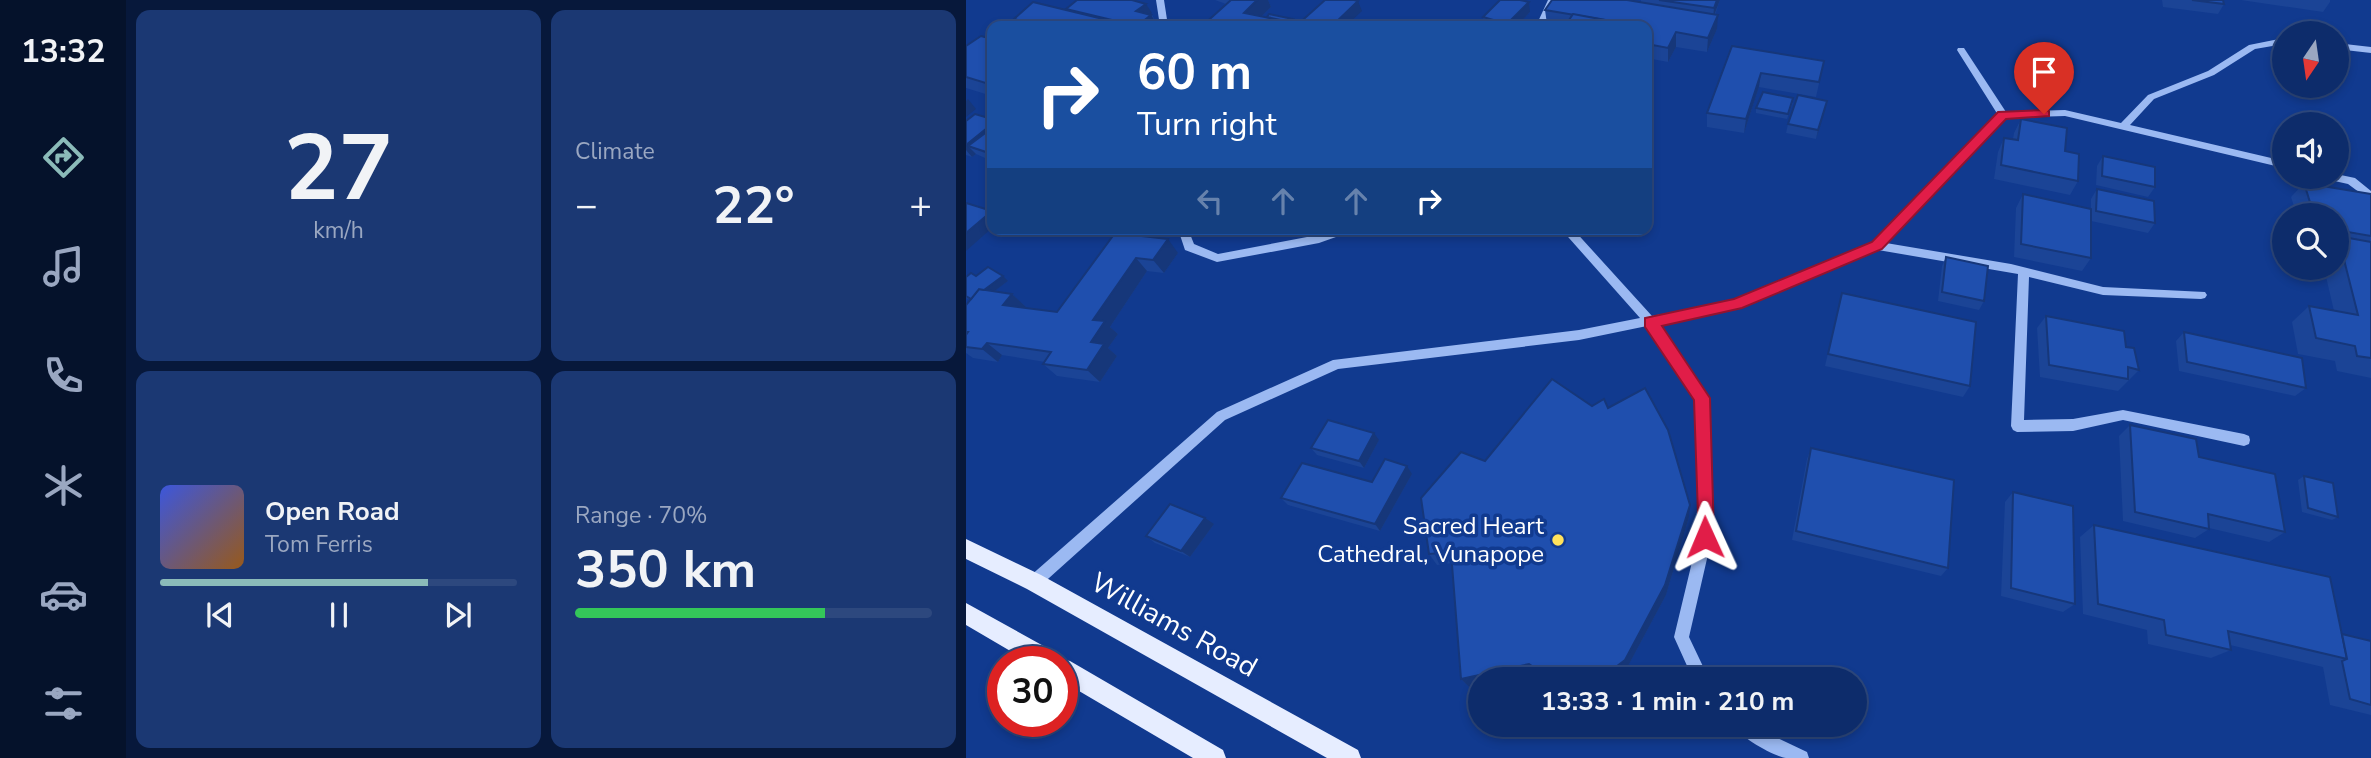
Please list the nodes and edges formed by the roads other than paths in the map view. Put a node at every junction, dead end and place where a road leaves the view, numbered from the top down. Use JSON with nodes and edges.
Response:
{"nodes":[{"id":1,"x":1160,"y":0,"type":"edge"},
{"id":2,"x":1552,"y":0,"type":"edge"},
{"id":3,"x":1163,"y":21,"type":"edge"},
{"id":4,"x":1542,"y":21,"type":"edge"},
{"id":5,"x":2272,"y":43,"type":"edge"},
{"id":6,"x":2349,"y":47,"type":"edge"},
{"id":7,"x":1961,"y":50,"type":"dead end"},
{"id":8,"x":2371,"y":50,"type":"edge"},
{"id":9,"x":2003,"y":115,"type":"junction"},
{"id":10,"x":2123,"y":127,"type":"junction"},
{"id":11,"x":2272,"y":162,"type":"edge"},
{"id":12,"x":2351,"y":181,"type":"joint"},
{"id":13,"x":2371,"y":185,"type":"edge"},
{"id":14,"x":2371,"y":197,"type":"edge"},
{"id":15,"x":1186,"y":235,"type":"edge"},
{"id":16,"x":1312,"y":235,"type":"edge"},
{"id":17,"x":1330,"y":235,"type":"edge"},
{"id":18,"x":1571,"y":235,"type":"edge"},
{"id":19,"x":1319,"y":239,"type":"junction"},
{"id":20,"x":1877,"y":246,"type":"junction"},
{"id":21,"x":2024,"y":271,"type":"junction"},
{"id":22,"x":2201,"y":295,"type":"dead end"},
{"id":23,"x":1651,"y":323,"type":"junction"},
{"id":24,"x":2244,"y":440,"type":"dead end"},
{"id":25,"x":966,"y":549,"type":"edge"},
{"id":26,"x":1034,"y":582,"type":"junction"},
{"id":27,"x":966,"y":613,"type":"edge"},
{"id":28,"x":1022,"y":646,"type":"edge"},
{"id":29,"x":1695,"y":667,"type":"edge"},
{"id":30,"x":1078,"y":678,"type":"edge"},
{"id":31,"x":1759,"y":737,"type":"edge"},
{"id":32,"x":1215,"y":758,"type":"edge"},
{"id":33,"x":1350,"y":758,"type":"edge"},
{"id":34,"x":1801,"y":758,"type":"edge"}],
"edges":[{"from":1,"to":3,"type":"street"},
{"from":2,"to":4,"type":"street"},
{"from":5,"to":10,"type":"street"},
{"from":6,"to":8,"type":"street"},
{"from":7,"to":9,"type":"street"},
{"from":9,"to":10,"type":"street"},
{"from":9,"to":20,"type":"street"},
{"from":10,"to":11,"type":"street"},
{"from":12,"to":13,"type":"street"},
{"from":12,"to":14,"type":"street"},
{"from":15,"to":19,"type":"street"},
{"from":16,"to":19,"type":"street"},
{"from":17,"to":19,"type":"street"},
{"from":18,"to":23,"type":"street"},
{"from":20,"to":21,"type":"street"},
{"from":20,"to":23,"type":"street"},
{"from":21,"to":22,"type":"street"},
{"from":21,"to":24,"type":"street"},
{"from":23,"to":26,"type":"street"},
{"from":23,"to":29,"type":"street"},
{"from":25,"to":26,"type":"main road","name":"Williams Road"},
{"from":26,"to":33,"type":"main road","name":"Williams Road"},
{"from":27,"to":28,"type":"main road"},
{"from":30,"to":32,"type":"main road"},
{"from":31,"to":34,"type":"street"}]}
